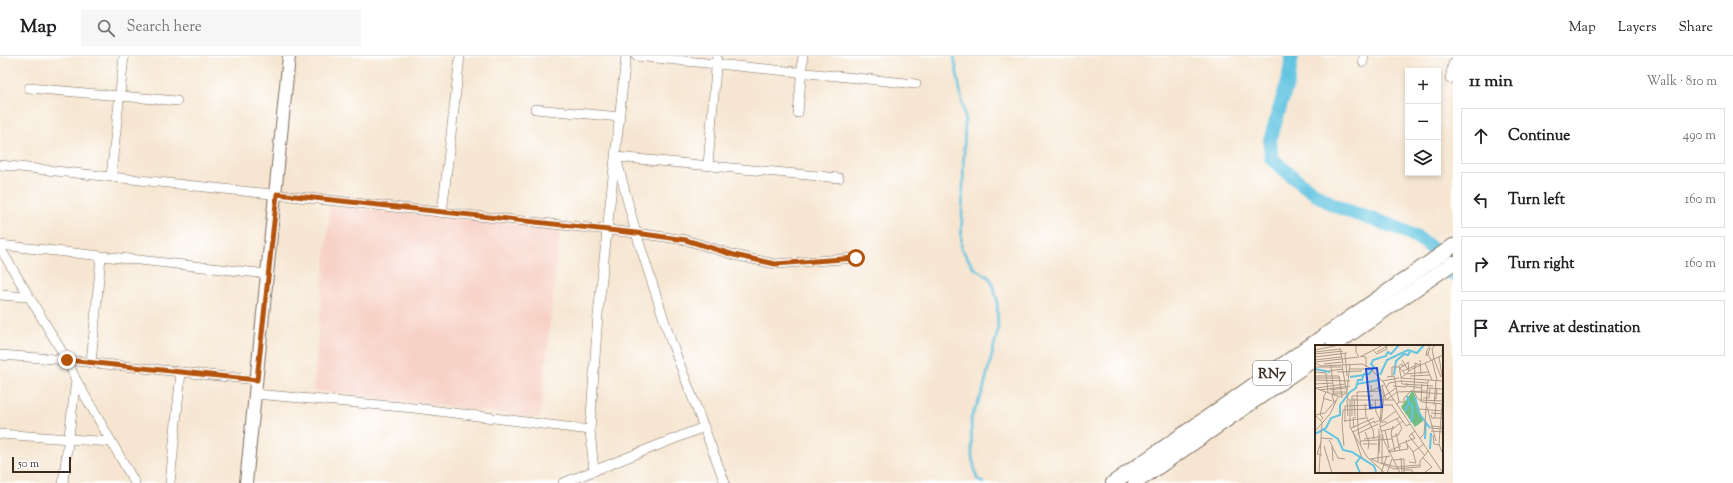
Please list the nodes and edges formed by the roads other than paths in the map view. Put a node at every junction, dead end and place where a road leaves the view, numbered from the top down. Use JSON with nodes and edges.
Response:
{"nodes":[{"id":1,"x":124,"y":56,"type":"edge"},
{"id":2,"x":290,"y":56,"type":"edge"},
{"id":3,"x":460,"y":56,"type":"edge"},
{"id":4,"x":626,"y":56,"type":"edge"},
{"id":5,"x":636,"y":56,"type":"edge"},
{"id":6,"x":804,"y":56,"type":"edge"},
{"id":7,"x":717,"y":60,"type":"edge"},
{"id":8,"x":1453,"y":64,"type":"edge"},
{"id":9,"x":802,"y":73,"type":"junction"},
{"id":10,"x":1450,"y":79,"type":"dead end"},
{"id":11,"x":916,"y":84,"type":"dead end"},
{"id":12,"x":29,"y":88,"type":"dead end"},
{"id":13,"x":120,"y":95,"type":"junction"},
{"id":14,"x":177,"y":101,"type":"dead end"},
{"id":15,"x":535,"y":109,"type":"dead end"},
{"id":16,"x":798,"y":113,"type":"dead end"},
{"id":17,"x":620,"y":116,"type":"junction"},
{"id":18,"x":616,"y":157,"type":"junction"},
{"id":19,"x":0,"y":164,"type":"edge"},
{"id":20,"x":708,"y":164,"type":"junction"},
{"id":21,"x":111,"y":176,"type":"junction"},
{"id":22,"x":839,"y":178,"type":"dead end"},
{"id":23,"x":277,"y":194,"type":"junction"},
{"id":24,"x":442,"y":213,"type":"junction"},
{"id":25,"x":607,"y":230,"type":"junction"},
{"id":26,"x":636,"y":233,"type":"junction"},
{"id":27,"x":0,"y":245,"type":"edge"},
{"id":28,"x":1453,"y":247,"type":"edge"},
{"id":29,"x":0,"y":248,"type":"edge"},
{"id":30,"x":101,"y":257,"type":"junction"},
{"id":31,"x":856,"y":258,"type":"dead end"},
{"id":32,"x":1453,"y":263,"type":"edge"},
{"id":33,"x":1434,"y":268,"type":"junction"},
{"id":34,"x":268,"y":274,"type":"junction"},
{"id":35,"x":0,"y":295,"type":"edge"},
{"id":36,"x":29,"y":297,"type":"junction"},
{"id":37,"x":1319,"y":345,"type":"edge"},
{"id":38,"x":1334,"y":345,"type":"edge"},
{"id":39,"x":1315,"y":348,"type":"edge"},
{"id":40,"x":0,"y":355,"type":"edge"},
{"id":41,"x":1315,"y":359,"type":"edge"},
{"id":42,"x":67,"y":360,"type":"junction"},
{"id":43,"x":91,"y":363,"type":"junction"},
{"id":44,"x":181,"y":372,"type":"junction"},
{"id":45,"x":76,"y":380,"type":"junction"},
{"id":46,"x":257,"y":380,"type":"junction"},
{"id":47,"x":255,"y":394,"type":"junction"},
{"id":48,"x":704,"y":427,"type":"junction"},
{"id":49,"x":590,"y":430,"type":"junction"},
{"id":50,"x":0,"y":434,"type":"edge"},
{"id":51,"x":69,"y":438,"type":"junction"},
{"id":52,"x":111,"y":442,"type":"junction"},
{"id":53,"x":594,"y":471,"type":"junction"},
{"id":54,"x":63,"y":483,"type":"edge"},
{"id":55,"x":135,"y":483,"type":"edge"},
{"id":56,"x":170,"y":483,"type":"edge"},
{"id":57,"x":246,"y":483,"type":"edge"},
{"id":58,"x":563,"y":483,"type":"edge"},
{"id":59,"x":725,"y":483,"type":"edge"},
{"id":60,"x":1113,"y":483,"type":"edge"},
{"id":61,"x":1135,"y":483,"type":"edge"}],
"edges":[{"from":1,"to":13,"type":"street"},
{"from":2,"to":23,"type":"main road"},
{"from":3,"to":24,"type":"street"},
{"from":4,"to":17,"type":"street"},
{"from":5,"to":7,"type":"street"},
{"from":6,"to":9,"type":"street"},
{"from":7,"to":9,"type":"street"},
{"from":7,"to":20,"type":"street"},
{"from":8,"to":10,"type":"street"},
{"from":9,"to":11,"type":"street"},
{"from":9,"to":16,"type":"street"},
{"from":12,"to":13,"type":"street"},
{"from":13,"to":14,"type":"street"},
{"from":13,"to":21,"type":"street"},
{"from":15,"to":17,"type":"street"},
{"from":17,"to":18,"type":"street"},
{"from":18,"to":20,"type":"street"},
{"from":18,"to":25,"type":"street"},
{"from":18,"to":26,"type":"street"},
{"from":19,"to":21,"type":"street"},
{"from":20,"to":22,"type":"street"},
{"from":21,"to":23,"type":"street"},
{"from":23,"to":24,"type":"street"},
{"from":23,"to":34,"type":"main road"},
{"from":24,"to":25,"type":"street"},
{"from":25,"to":26,"type":"street"},
{"from":25,"to":49,"type":"street"},
{"from":26,"to":31,"type":"street"},
{"from":26,"to":48,"type":"street"},
{"from":27,"to":30,"type":"street"},
{"from":28,"to":33,"type":"highway","number":"RN7"},
{"from":29,"to":36,"type":"street"},
{"from":30,"to":34,"type":"street"},
{"from":30,"to":43,"type":"street"},
{"from":32,"to":33,"type":"highway","number":"RN7"},
{"from":33,"to":37,"type":"highway","number":"RN7"},
{"from":33,"to":38,"type":"highway","number":"RN7"},
{"from":34,"to":46,"type":"main road"},
{"from":35,"to":36,"type":"street"},
{"from":36,"to":42,"type":"street"},
{"from":39,"to":60,"type":"highway","number":"RN7"},
{"from":40,"to":42,"type":"street"},
{"from":41,"to":61,"type":"highway","number":"RN7"},
{"from":42,"to":43,"type":"street"},
{"from":42,"to":45,"type":"street"},
{"from":43,"to":44,"type":"street"},
{"from":44,"to":46,"type":"street"},
{"from":44,"to":56,"type":"street"},
{"from":45,"to":51,"type":"street"},
{"from":45,"to":52,"type":"street"},
{"from":46,"to":47,"type":"main road"},
{"from":47,"to":49,"type":"street"},
{"from":47,"to":57,"type":"main road"},
{"from":48,"to":53,"type":"street"},
{"from":48,"to":59,"type":"street"},
{"from":49,"to":53,"type":"street"},
{"from":50,"to":51,"type":"street"},
{"from":51,"to":52,"type":"street"},
{"from":51,"to":54,"type":"street"},
{"from":52,"to":55,"type":"street"},
{"from":53,"to":58,"type":"street"}]}
